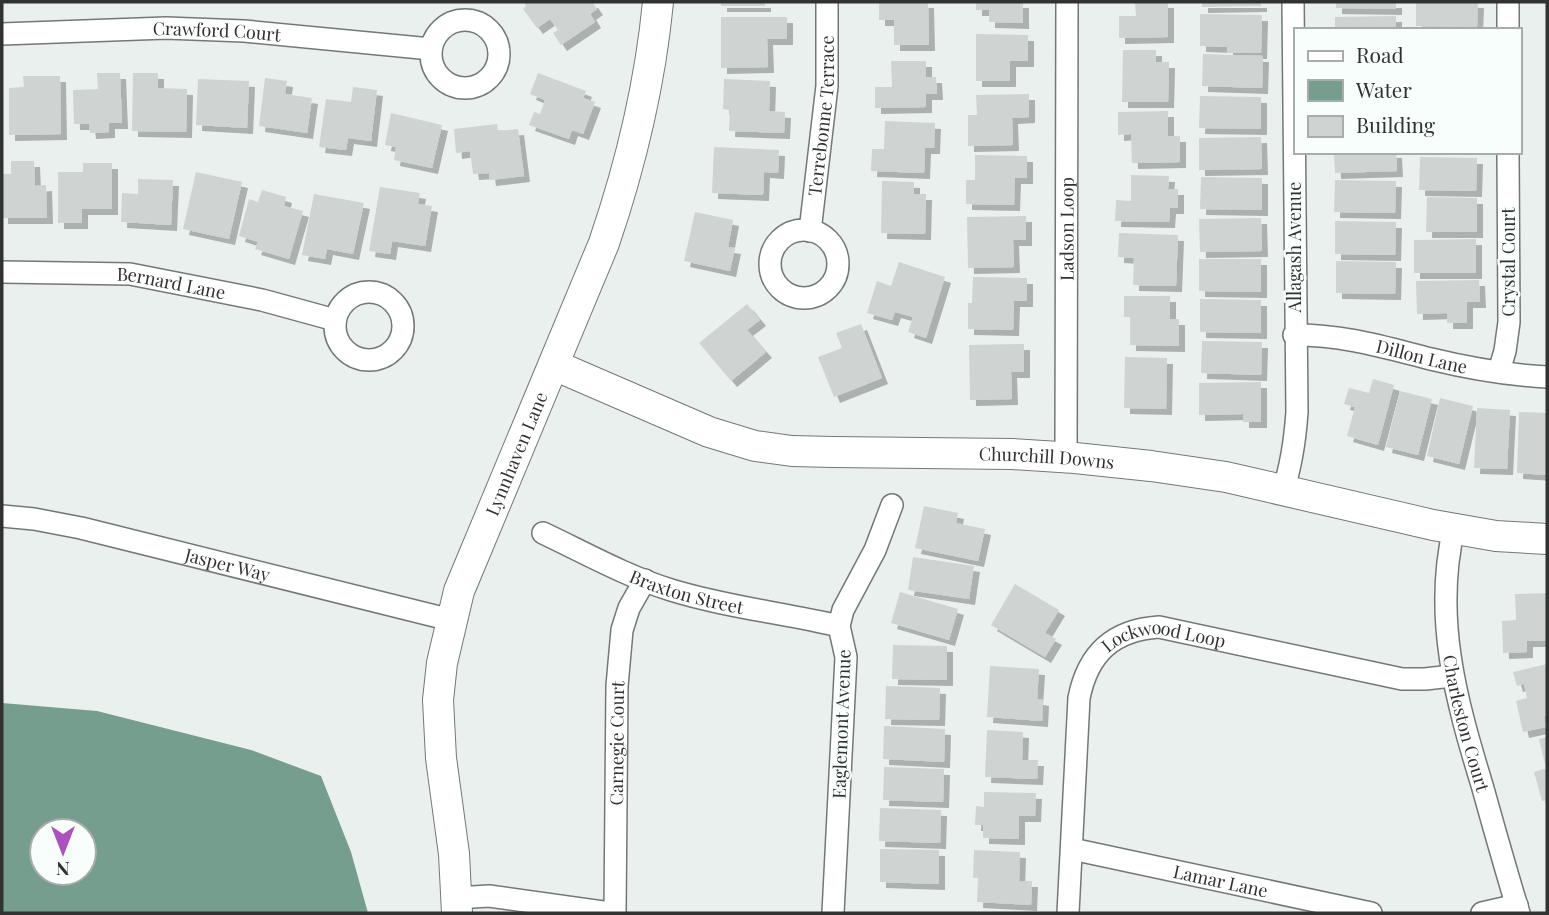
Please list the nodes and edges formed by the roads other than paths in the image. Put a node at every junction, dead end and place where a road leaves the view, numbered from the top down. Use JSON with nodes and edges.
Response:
{"nodes":[{"id":1,"x":658,"y":2,"type":"edge"},
{"id":2,"x":827,"y":2,"type":"edge"},
{"id":3,"x":1067,"y":2,"type":"edge"},
{"id":4,"x":1293,"y":2,"type":"edge"},
{"id":5,"x":1508,"y":2,"type":"edge"},
{"id":6,"x":1508,"y":28,"type":"edge"},
{"id":7,"x":2,"y":34,"type":"edge"},
{"id":8,"x":431,"y":49,"type":"dead end"},
{"id":9,"x":1508,"y":154,"type":"edge"},
{"id":10,"x":810,"y":230,"type":"dead end"},
{"id":11,"x":2,"y":272,"type":"edge"},
{"id":12,"x":335,"y":320,"type":"dead end"},
{"id":13,"x":1294,"y":335,"type":"junction"},
{"id":14,"x":554,"y":365,"type":"junction"},
{"id":15,"x":1499,"y":371,"type":"junction"},
{"id":16,"x":1547,"y":377,"type":"edge"},
{"id":17,"x":1066,"y":457,"type":"junction"},
{"id":18,"x":1283,"y":490,"type":"junction"},
{"id":19,"x":892,"y":505,"type":"dead end"},
{"id":20,"x":2,"y":516,"type":"edge"},
{"id":21,"x":1454,"y":528,"type":"junction"},
{"id":22,"x":543,"y":533,"type":"dead end"},
{"id":23,"x":1547,"y":539,"type":"edge"},
{"id":24,"x":645,"y":580,"type":"junction"},
{"id":25,"x":451,"y":620,"type":"junction"},
{"id":26,"x":839,"y":626,"type":"junction"},
{"id":27,"x":1452,"y":676,"type":"junction"},
{"id":28,"x":1072,"y":849,"type":"junction"},
{"id":29,"x":456,"y":905,"type":"edge"},
{"id":30,"x":1518,"y":909,"type":"edge"},
{"id":31,"x":613,"y":913,"type":"edge"},
{"id":32,"x":833,"y":913,"type":"edge"},
{"id":33,"x":1068,"y":913,"type":"edge"},
{"id":34,"x":1371,"y":913,"type":"edge"},
{"id":35,"x":1482,"y":913,"type":"edge"}],
"edges":[{"from":1,"to":14,"type":"street","name":"Lynnhaven Lane"},
{"from":2,"to":10,"type":"street","name":"Terrebonne Terrace"},
{"from":3,"to":17,"type":"street","name":"Ladson Loop"},
{"from":4,"to":13,"type":"street","name":"Allagash Avenue"},
{"from":5,"to":6,"type":"street"},
{"from":7,"to":8,"type":"street","name":"Crawford Court"},
{"from":9,"to":15,"type":"street","name":"Crystal Court"},
{"from":11,"to":12,"type":"street","name":"Bernard Lane"},
{"from":13,"to":15,"type":"street","name":"Dillon Lane"},
{"from":13,"to":18,"type":"street","name":"Allagash Avenue"},
{"from":14,"to":17,"type":"street","name":"Churchill Downs"},
{"from":14,"to":25,"type":"street","name":"Lynnhaven Lane"},
{"from":15,"to":16,"type":"street","name":"Dillon Lane"},
{"from":17,"to":18,"type":"street","name":"Churchill Downs"},
{"from":18,"to":21,"type":"street","name":"Churchill Downs"},
{"from":19,"to":26,"type":"street","name":"Eaglemont Avenue"},
{"from":20,"to":25,"type":"street","name":"Jasper Way"},
{"from":21,"to":23,"type":"street","name":"Churchill Downs"},
{"from":21,"to":27,"type":"street","name":"Charleston Court"},
{"from":22,"to":24,"type":"street","name":"Braxton Street"},
{"from":24,"to":26,"type":"street","name":"Braxton Street"},
{"from":24,"to":31,"type":"street","name":"Carnegie Court"},
{"from":25,"to":29,"type":"street","name":"Lynnhaven Lane"},
{"from":26,"to":32,"type":"street","name":"Eaglemont Avenue"},
{"from":27,"to":28,"type":"street","name":"Lockwood Loop"},
{"from":27,"to":30,"type":"street","name":"Charleston Court"},
{"from":28,"to":33,"type":"street","name":"Lockwood Loop"},
{"from":28,"to":34,"type":"street","name":"Lamar Lane"},
{"from":29,"to":31,"type":"street"},
{"from":30,"to":35,"type":"street"}]}
